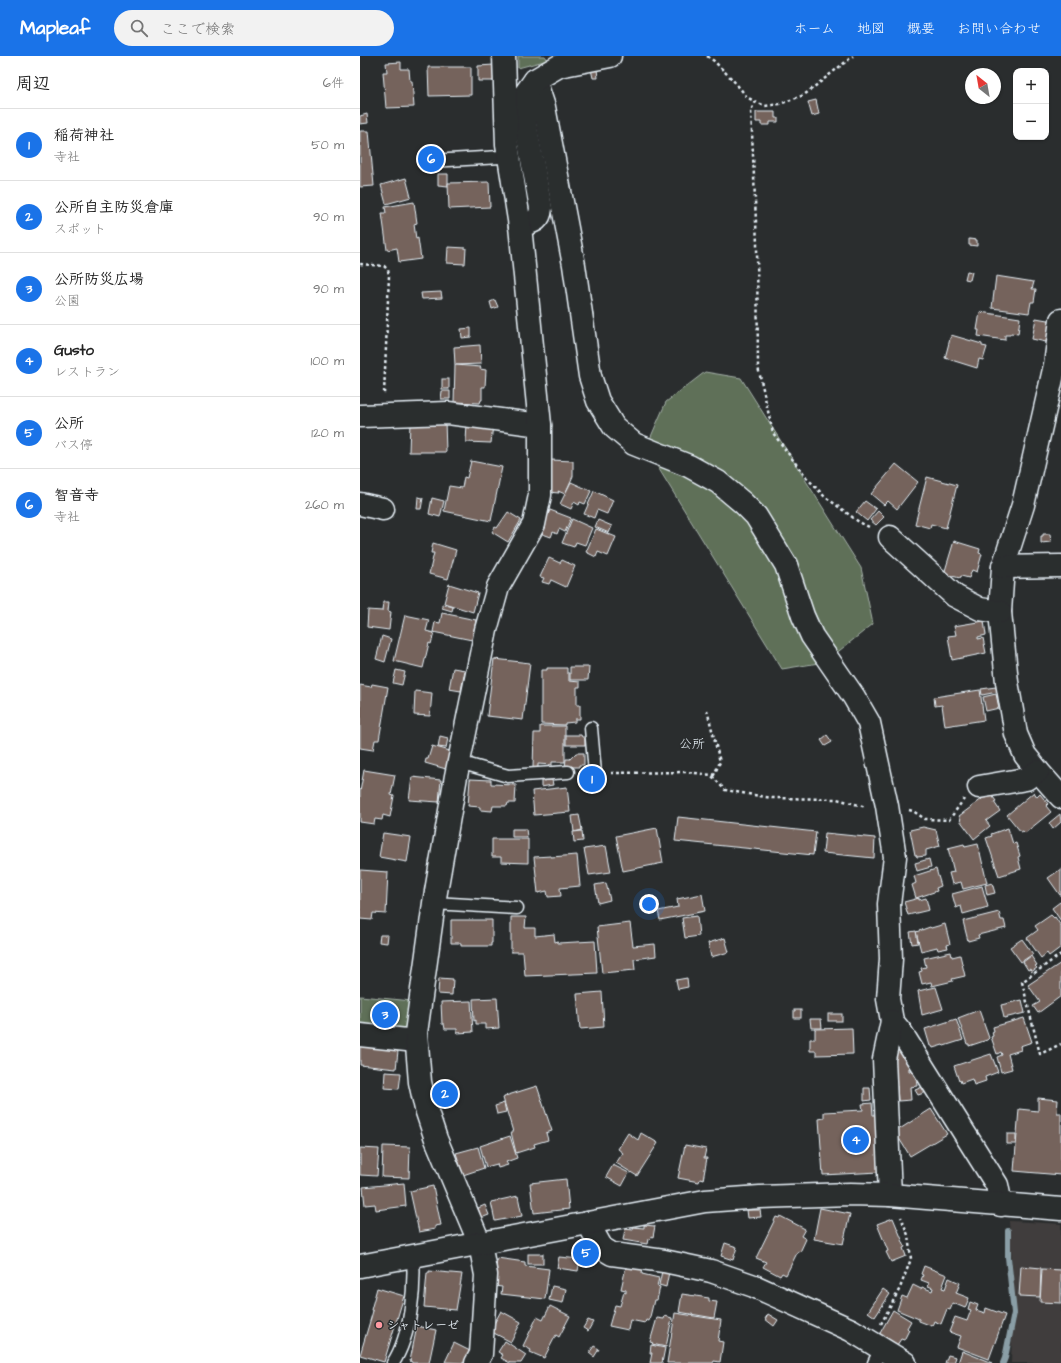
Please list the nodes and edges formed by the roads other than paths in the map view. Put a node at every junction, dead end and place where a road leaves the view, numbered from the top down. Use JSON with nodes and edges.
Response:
{"nodes":[{"id":1,"x":504,"y":56,"type":"edge"},
{"id":2,"x":610,"y":56,"type":"edge"},
{"id":3,"x":535,"y":80,"type":"junction"},
{"id":4,"x":508,"y":155,"type":"junction"},
{"id":5,"x":431,"y":160,"type":"dead end"},
{"id":6,"x":520,"y":226,"type":"junction"},
{"id":7,"x":1061,"y":320,"type":"edge"},
{"id":8,"x":360,"y":416,"type":"edge"},
{"id":9,"x":540,"y":425,"type":"junction"},
{"id":10,"x":360,"y":504,"type":"edge"},
{"id":11,"x":383,"y":509,"type":"dead end"},
{"id":12,"x":890,"y":537,"type":"road end"},
{"id":13,"x":1061,"y":566,"type":"edge"},
{"id":14,"x":1003,"y":567,"type":"junction"},
{"id":15,"x":1000,"y":612,"type":"junction"},
{"id":16,"x":592,"y":728,"type":"dead end"},
{"id":17,"x":459,"y":762,"type":"junction"},
{"id":18,"x":568,"y":772,"type":"dead end"},
{"id":19,"x":595,"y":773,"type":"road end"},
{"id":20,"x":1048,"y":773,"type":"edge"},
{"id":21,"x":979,"y":788,"type":"road end"},
{"id":22,"x":1061,"y":796,"type":"edge"},
{"id":23,"x":434,"y":903,"type":"junction"},
{"id":24,"x":517,"y":908,"type":"dead end"},
{"id":25,"x":892,"y":1021,"type":"junction"},
{"id":26,"x":360,"y":1035,"type":"edge"},
{"id":27,"x":416,"y":1041,"type":"junction"},
{"id":28,"x":893,"y":1195,"type":"junction"},
{"id":29,"x":1001,"y":1205,"type":"junction"},
{"id":30,"x":1061,"y":1209,"type":"edge"},
{"id":31,"x":588,"y":1223,"type":"junction"},
{"id":32,"x":480,"y":1244,"type":"junction"},
{"id":33,"x":413,"y":1256,"type":"junction"},
{"id":34,"x":360,"y":1266,"type":"edge"},
{"id":35,"x":875,"y":1351,"type":"edge"},
{"id":36,"x":393,"y":1363,"type":"edge"},
{"id":37,"x":476,"y":1363,"type":"edge"},
{"id":38,"x":905,"y":1363,"type":"edge"}],
"edges":[{"from":1,"to":4,"type":"street"},
{"from":2,"to":3,"type":"street"},
{"from":3,"to":6,"type":"street"},
{"from":3,"to":25,"type":"street"},
{"from":4,"to":5,"type":"lane"},
{"from":4,"to":6,"type":"street"},
{"from":6,"to":9,"type":"street"},
{"from":7,"to":14,"type":"street"},
{"from":8,"to":9,"type":"street"},
{"from":9,"to":17,"type":"street"},
{"from":10,"to":11,"type":"street"},
{"from":12,"to":15,"type":"street"},
{"from":13,"to":14,"type":"street"},
{"from":14,"to":15,"type":"street"},
{"from":15,"to":20,"type":"street"},
{"from":16,"to":19,"type":"lane"},
{"from":17,"to":18,"type":"lane"},
{"from":17,"to":23,"type":"street"},
{"from":20,"to":21,"type":"street"},
{"from":20,"to":22,"type":"street"},
{"from":23,"to":24,"type":"lane"},
{"from":23,"to":27,"type":"street"},
{"from":25,"to":28,"type":"street"},
{"from":25,"to":29,"type":"street"},
{"from":26,"to":27,"type":"street"},
{"from":27,"to":32,"type":"street"},
{"from":28,"to":29,"type":"street"},
{"from":28,"to":31,"type":"street"},
{"from":29,"to":30,"type":"street"},
{"from":31,"to":32,"type":"street"},
{"from":31,"to":35,"type":"street"},
{"from":32,"to":33,"type":"street"},
{"from":32,"to":37,"type":"street"},
{"from":33,"to":34,"type":"street"},
{"from":33,"to":36,"type":"lane"},
{"from":35,"to":38,"type":"street"}]}
